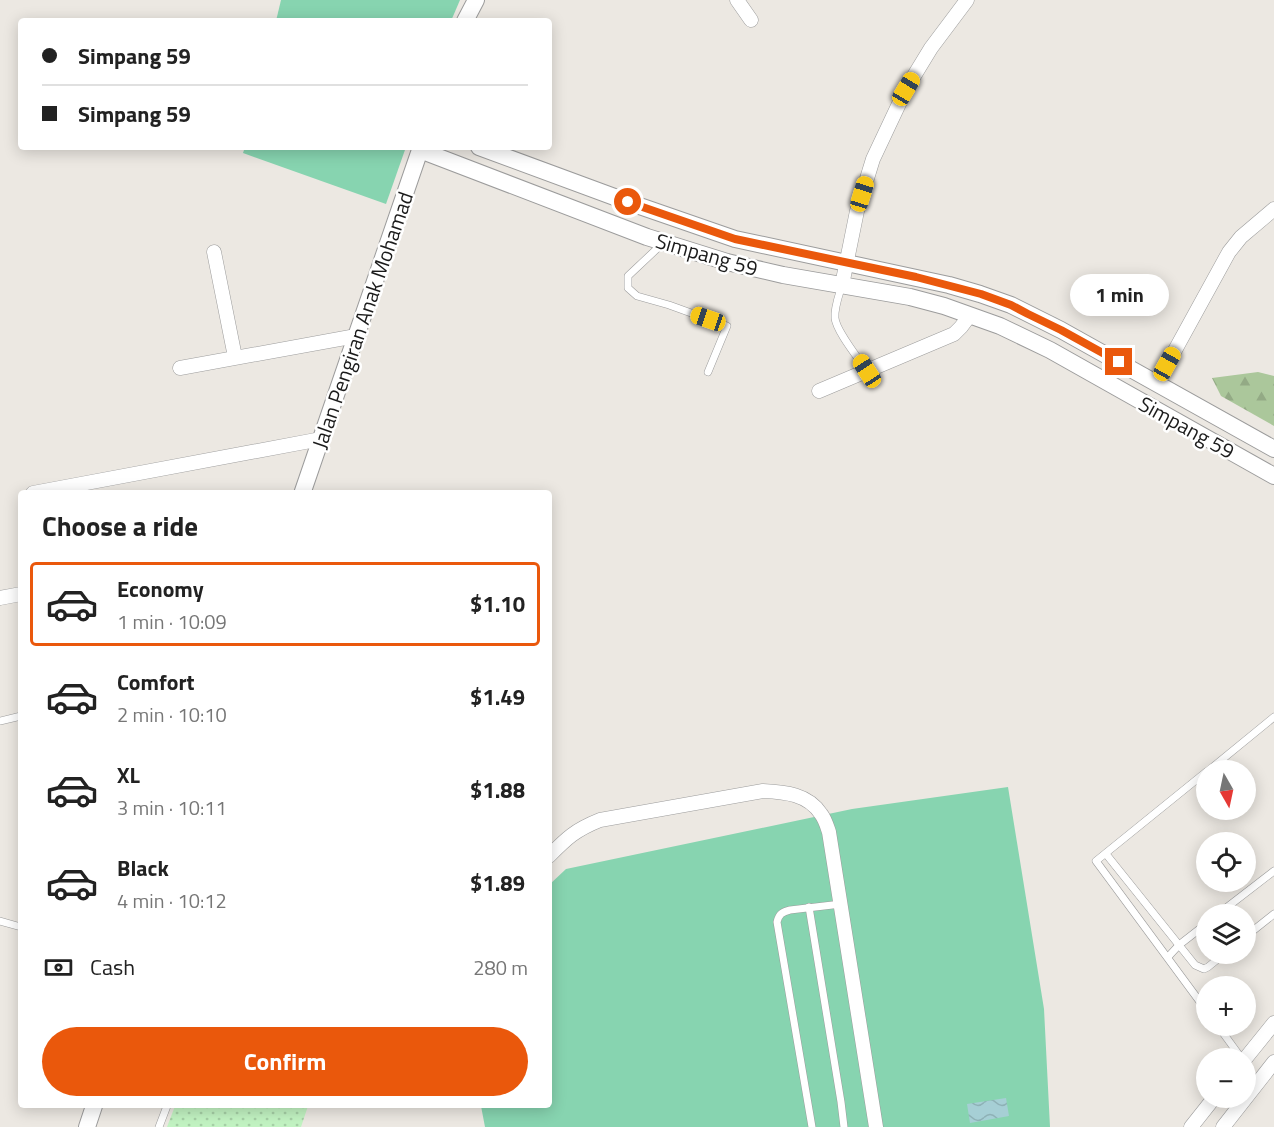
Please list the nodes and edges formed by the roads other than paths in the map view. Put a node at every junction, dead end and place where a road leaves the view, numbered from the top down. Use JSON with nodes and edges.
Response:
{"nodes":[{"id":1,"x":476,"y":0,"type":"edge"},
{"id":2,"x":737,"y":0,"type":"edge"},
{"id":3,"x":967,"y":0,"type":"edge"},
{"id":4,"x":467,"y":18,"type":"edge"},
{"id":5,"x":751,"y":20,"type":"dead end"},
{"id":6,"x":419,"y":150,"type":"edge"},
{"id":7,"x":425,"y":150,"type":"edge"},
{"id":8,"x":487,"y":150,"type":"edge"},
{"id":9,"x":1274,"y":209,"type":"edge"},
{"id":10,"x":664,"y":243,"type":"junction"},
{"id":11,"x":214,"y":252,"type":"dead end"},
{"id":12,"x":847,"y":263,"type":"junction"},
{"id":13,"x":842,"y":285,"type":"junction"},
{"id":14,"x":970,"y":315,"type":"junction"},
{"id":15,"x":356,"y":336,"type":"junction"},
{"id":16,"x":235,"y":357,"type":"junction"},
{"id":17,"x":180,"y":368,"type":"dead end"},
{"id":18,"x":867,"y":371,"type":"junction"},
{"id":19,"x":708,"y":372,"type":"dead end"},
{"id":20,"x":1157,"y":383,"type":"junction"},
{"id":21,"x":819,"y":391,"type":"dead end"},
{"id":22,"x":321,"y":439,"type":"junction"},
{"id":23,"x":1274,"y":449,"type":"edge"},
{"id":24,"x":1274,"y":476,"type":"edge"},
{"id":25,"x":49,"y":490,"type":"edge"},
{"id":26,"x":303,"y":490,"type":"edge"},
{"id":27,"x":18,"y":595,"type":"edge"},
{"id":28,"x":0,"y":598,"type":"edge"},
{"id":29,"x":18,"y":717,"type":"edge"},
{"id":30,"x":1274,"y":717,"type":"edge"},
{"id":31,"x":0,"y":721,"type":"edge"},
{"id":32,"x":1222,"y":760,"type":"edge"},
{"id":33,"x":1196,"y":781,"type":"edge"},
{"id":34,"x":552,"y":853,"type":"edge"},
{"id":35,"x":1106,"y":854,"type":"junction"},
{"id":36,"x":1274,"y":871,"type":"edge"},
{"id":37,"x":841,"y":904,"type":"junction"},
{"id":38,"x":1231,"y":904,"type":"edge"},
{"id":39,"x":809,"y":908,"type":"junction"},
{"id":40,"x":1274,"y":914,"type":"edge"},
{"id":41,"x":0,"y":921,"type":"edge"},
{"id":42,"x":18,"y":926,"type":"edge"},
{"id":43,"x":1256,"y":928,"type":"edge"},
{"id":44,"x":1196,"y":932,"type":"edge"},
{"id":45,"x":1179,"y":945,"type":"junction"},
{"id":46,"x":1168,"y":957,"type":"junction"},
{"id":47,"x":1211,"y":964,"type":"edge"},
{"id":48,"x":1196,"y":996,"type":"edge"},
{"id":49,"x":1274,"y":1023,"type":"edge"},
{"id":50,"x":1226,"y":1036,"type":"edge"},
{"id":51,"x":1235,"y":1048,"type":"edge"},
{"id":52,"x":1252,"y":1048,"type":"edge"},
{"id":53,"x":1274,"y":1062,"type":"edge"},
{"id":54,"x":93,"y":1108,"type":"edge"},
{"id":55,"x":166,"y":1108,"type":"edge"},
{"id":56,"x":1206,"y":1108,"type":"edge"},
{"id":57,"x":87,"y":1127,"type":"edge"},
{"id":58,"x":159,"y":1127,"type":"edge"},
{"id":59,"x":812,"y":1127,"type":"edge"},
{"id":60,"x":844,"y":1127,"type":"edge"},
{"id":61,"x":874,"y":1127,"type":"edge"},
{"id":62,"x":1191,"y":1127,"type":"edge"},
{"id":63,"x":1223,"y":1127,"type":"edge"}],
"edges":[{"from":1,"to":4,"type":"street"},
{"from":2,"to":5,"type":"street"},
{"from":3,"to":12,"type":"street"},
{"from":6,"to":15,"type":"street","name":"Jalan Pengiran Anak Mohamad"},
{"from":7,"to":10,"type":"street","name":"Simpang 59"},
{"from":8,"to":12,"type":"street","name":"Simpang 59"},
{"from":9,"to":20,"type":"street"},
{"from":10,"to":13,"type":"street","name":"Simpang 59"},
{"from":10,"to":19,"type":"lane"},
{"from":11,"to":16,"type":"street"},
{"from":12,"to":13,"type":"street"},
{"from":12,"to":20,"type":"street","name":"Simpang 59"},
{"from":13,"to":14,"type":"street","name":"Simpang 59"},
{"from":13,"to":18,"type":"lane"},
{"from":14,"to":18,"type":"street"},
{"from":14,"to":24,"type":"street","name":"Simpang 59"},
{"from":15,"to":16,"type":"street"},
{"from":15,"to":22,"type":"street","name":"Jalan Pengiran Anak Mohamad"},
{"from":16,"to":17,"type":"street"},
{"from":18,"to":21,"type":"street"},
{"from":20,"to":23,"type":"street","name":"Simpang 59"},
{"from":22,"to":25,"type":"street"},
{"from":22,"to":26,"type":"street","name":"Jalan Pengiran Anak Mohamad"},
{"from":27,"to":28,"type":"street"},
{"from":29,"to":31,"type":"lane"},
{"from":30,"to":32,"type":"lane"},
{"from":33,"to":35,"type":"lane"},
{"from":34,"to":37,"type":"street"},
{"from":35,"to":45,"type":"lane"},
{"from":35,"to":46,"type":"lane"},
{"from":36,"to":38,"type":"lane"},
{"from":37,"to":39,"type":"lane"},
{"from":37,"to":61,"type":"street"},
{"from":39,"to":59,"type":"lane"},
{"from":39,"to":60,"type":"lane"},
{"from":40,"to":43,"type":"lane"},
{"from":41,"to":42,"type":"lane"},
{"from":44,"to":45,"type":"lane"},
{"from":45,"to":46,"type":"lane"},
{"from":45,"to":47,"type":"lane"},
{"from":46,"to":48,"type":"lane"},
{"from":49,"to":52,"type":"street"},
{"from":50,"to":51,"type":"lane"},
{"from":53,"to":63,"type":"street"},
{"from":54,"to":57,"type":"street"},
{"from":55,"to":58,"type":"lane"},
{"from":56,"to":62,"type":"street"}]}
